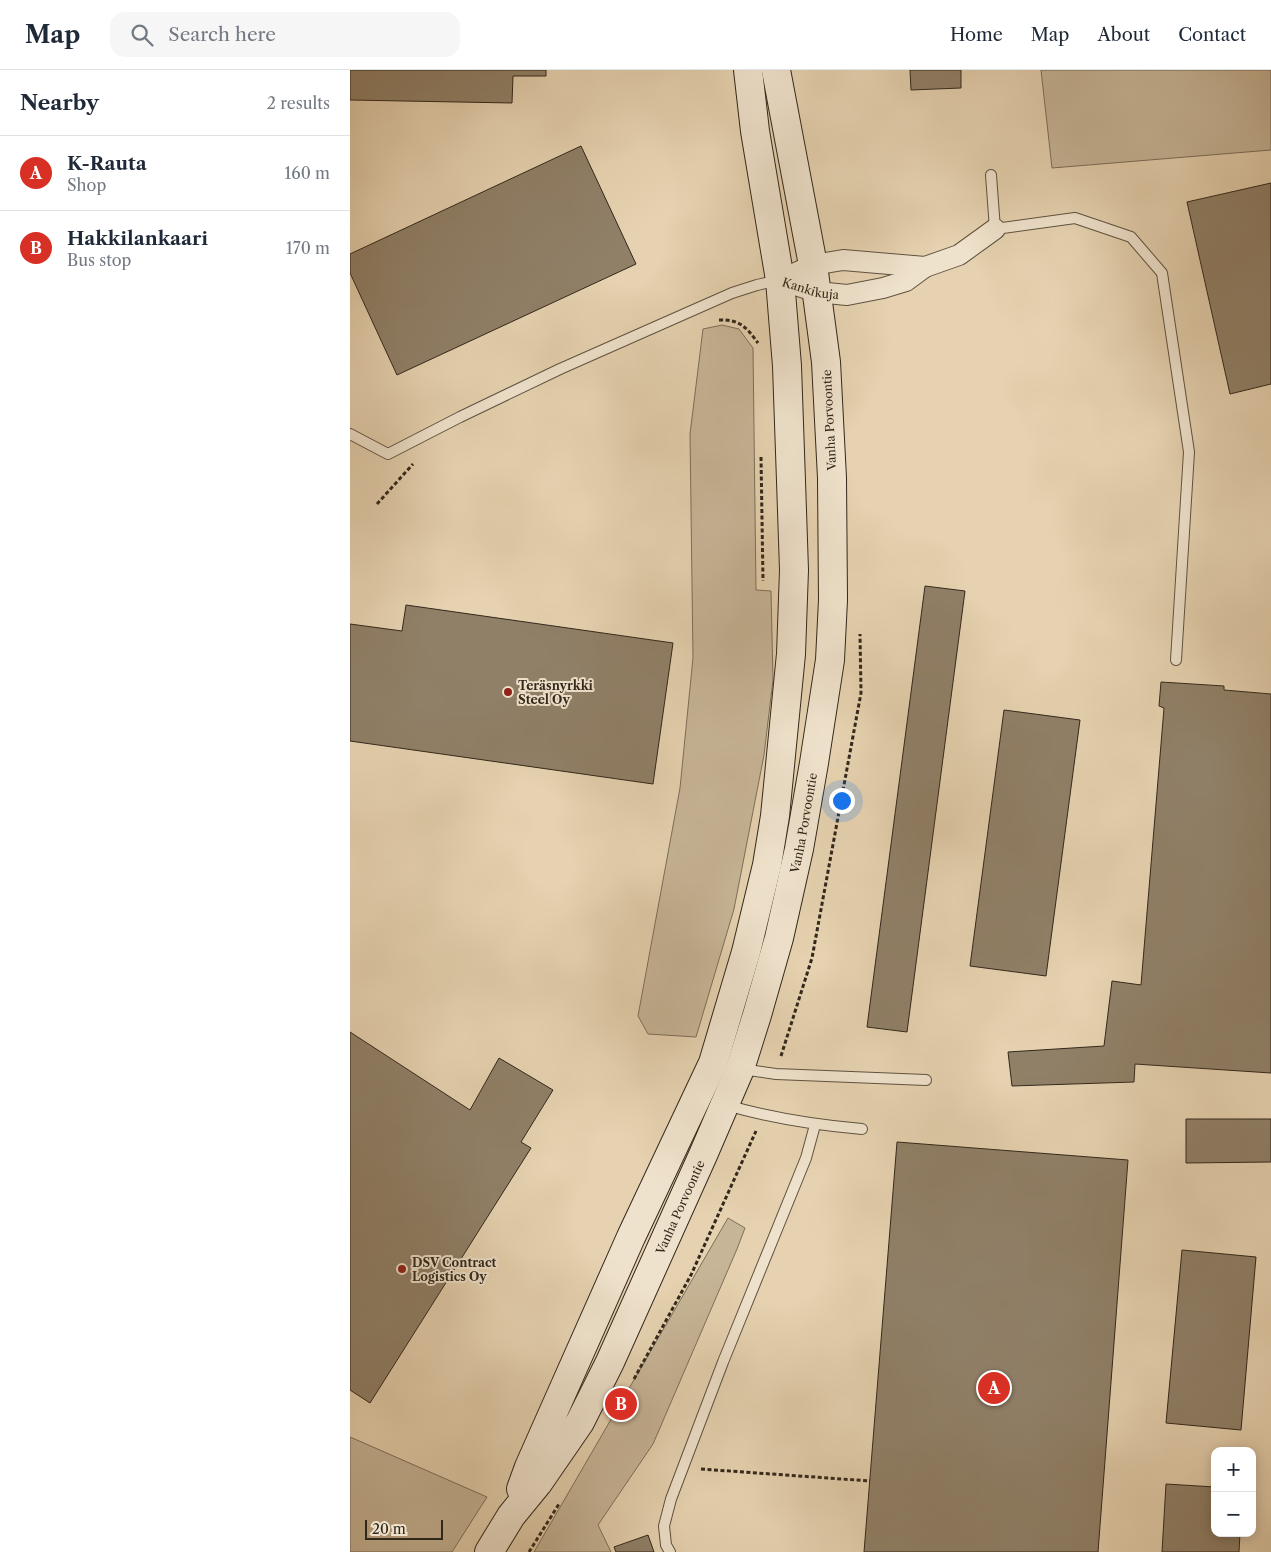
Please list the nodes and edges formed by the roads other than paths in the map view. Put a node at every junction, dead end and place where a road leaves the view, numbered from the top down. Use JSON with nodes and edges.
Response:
{"nodes":[{"id":1,"x":748,"y":70,"type":"edge"},
{"id":2,"x":776,"y":70,"type":"edge"},
{"id":3,"x":990,"y":175,"type":"dead end"},
{"id":4,"x":995,"y":229,"type":"junction"},
{"id":5,"x":813,"y":265,"type":"junction"},
{"id":6,"x":925,"y":267,"type":"junction"},
{"id":7,"x":780,"y":280,"type":"junction"},
{"id":8,"x":817,"y":292,"type":"junction"},
{"id":9,"x":350,"y":434,"type":"edge"},
{"id":10,"x":1176,"y":660,"type":"dead end"},
{"id":11,"x":726,"y":1066,"type":"junction"},
{"id":12,"x":926,"y":1080,"type":"dead end"},
{"id":13,"x":712,"y":1100,"type":"junction"},
{"id":14,"x":815,"y":1125,"type":"junction"},
{"id":15,"x":862,"y":1130,"type":"dead end"},
{"id":16,"x":488,"y":1552,"type":"edge"},
{"id":17,"x":670,"y":1552,"type":"edge"}],
"edges":[{"from":1,"to":7,"type":"main road","name":"Vanha Porvoontie"},
{"from":2,"to":5,"type":"main road","name":"Vanha Porvoontie"},
{"from":3,"to":4,"type":"lane"},
{"from":4,"to":6,"type":"street","name":"Kankikuja"},
{"from":4,"to":10,"type":"lane","name":"Kankikuja"},
{"from":5,"to":6,"type":"street","name":"Kankikuja"},
{"from":5,"to":7,"type":"street","name":"Kankikuja"},
{"from":5,"to":8,"type":"main road","name":"Vanha Porvoontie"},
{"from":6,"to":8,"type":"street","name":"Kankikuja"},
{"from":7,"to":8,"type":"street","name":"Kankikuja"},
{"from":7,"to":9,"type":"lane"},
{"from":7,"to":11,"type":"main road","name":"Vanha Porvoontie"},
{"from":8,"to":11,"type":"main road","name":"Vanha Porvoontie"},
{"from":11,"to":12,"type":"lane"},
{"from":11,"to":13,"type":"main road","name":"Vanha Porvoontie"},
{"from":13,"to":14,"type":"lane"},
{"from":13,"to":16,"type":"main road","name":"Vanha Porvoontie"},
{"from":14,"to":15,"type":"lane"},
{"from":14,"to":17,"type":"lane"}]}
